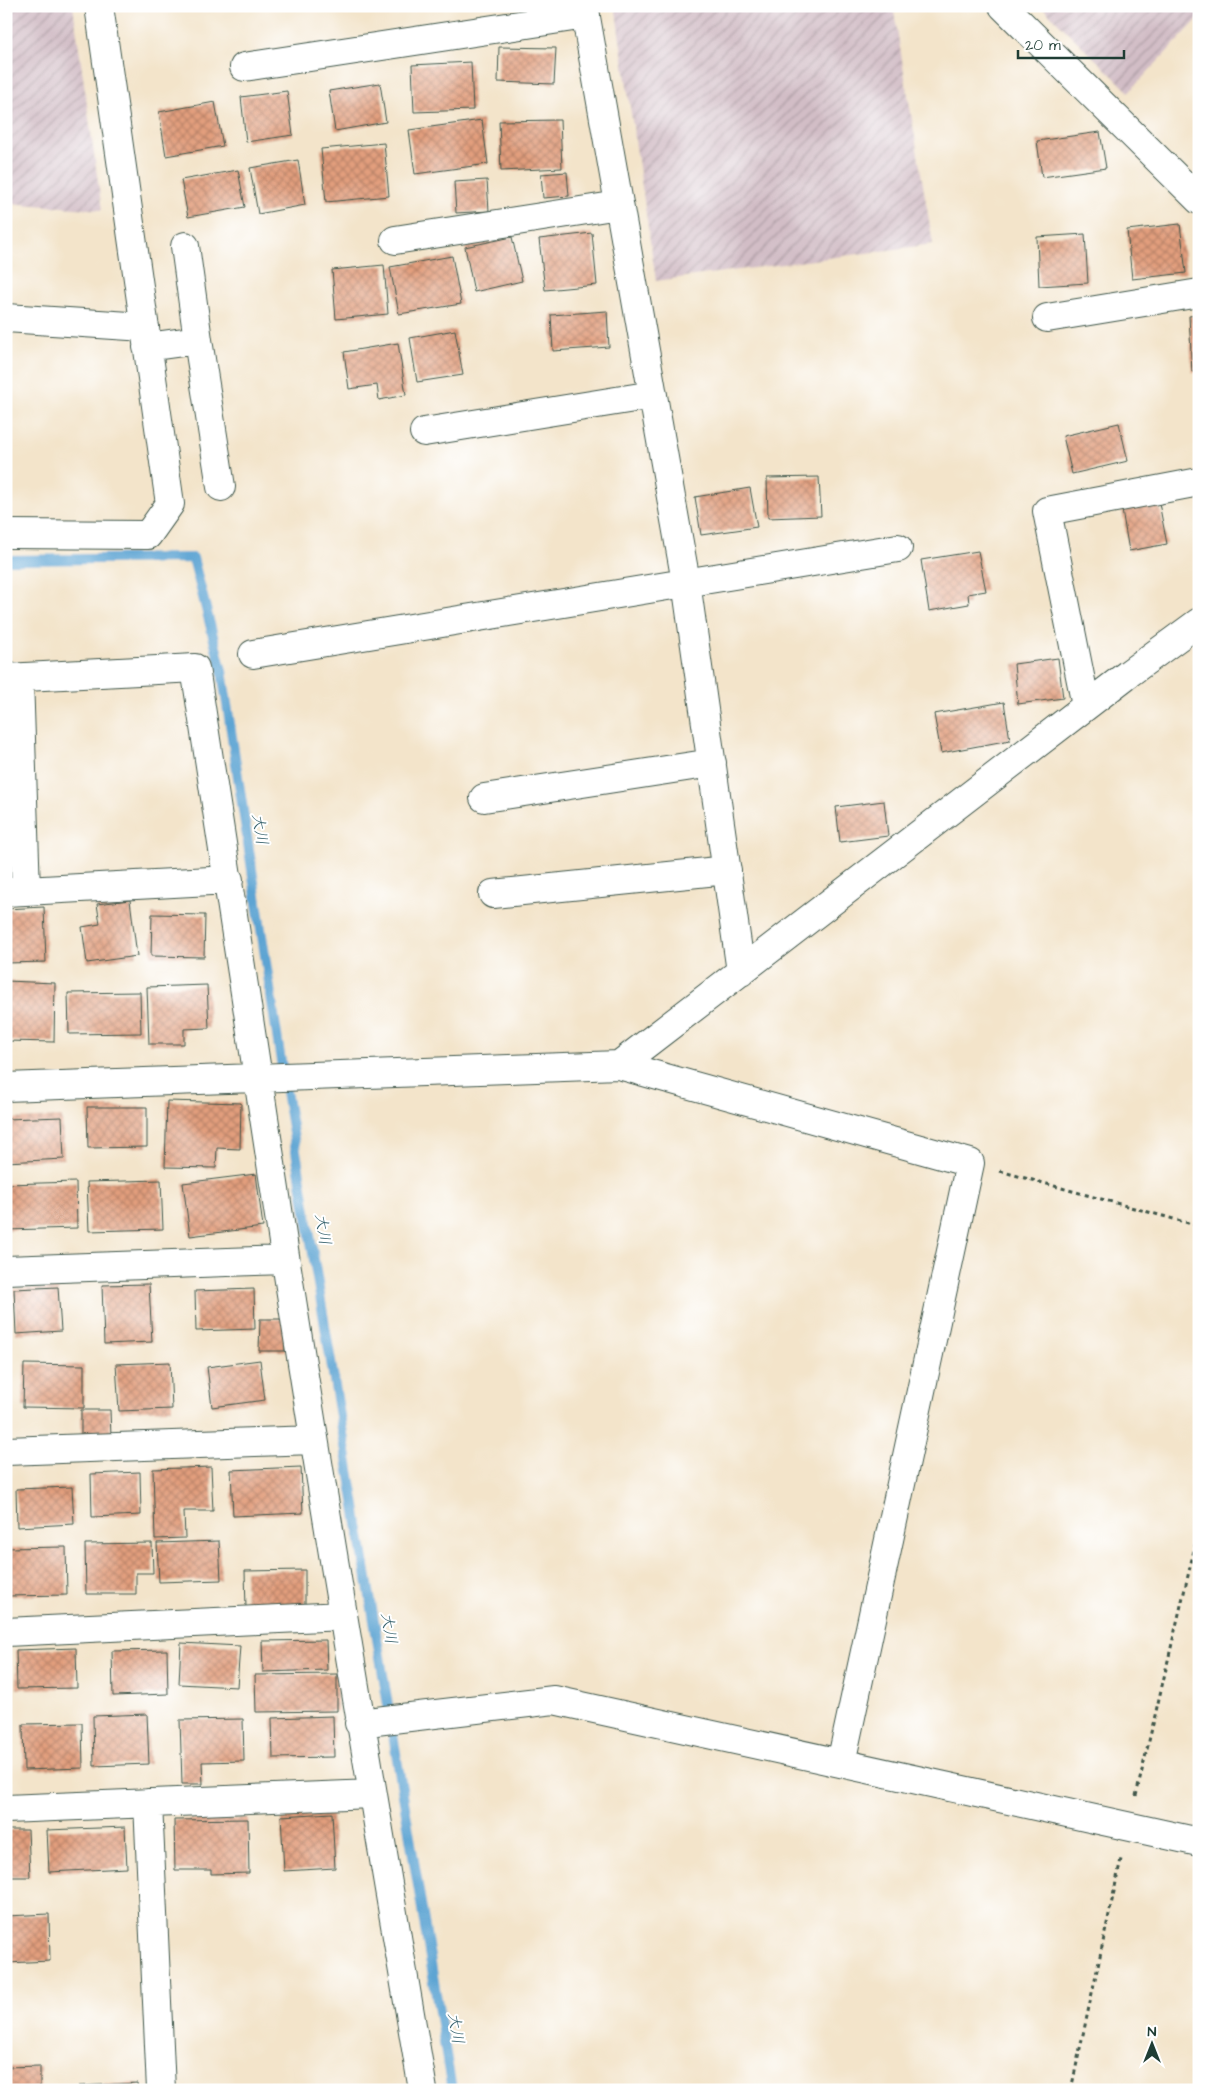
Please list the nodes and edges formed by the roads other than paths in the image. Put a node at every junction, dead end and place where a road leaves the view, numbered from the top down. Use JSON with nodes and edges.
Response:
{"nodes":[{"id":1,"x":99,"y":6,"type":"edge"},
{"id":2,"x":1003,"y":6,"type":"edge"},
{"id":3,"x":585,"y":10,"type":"edge"},
{"id":4,"x":244,"y":67,"type":"dead end"},
{"id":5,"x":1199,"y":200,"type":"edge"},
{"id":6,"x":619,"y":205,"type":"junction"},
{"id":7,"x":395,"y":240,"type":"dead end"},
{"id":8,"x":186,"y":246,"type":"dead end"},
{"id":9,"x":1199,"y":293,"type":"edge"},
{"id":10,"x":6,"y":318,"type":"edge"},
{"id":11,"x":1047,"y":318,"type":"dead end"},
{"id":12,"x":146,"y":337,"type":"junction"},
{"id":13,"x":198,"y":340,"type":"junction"},
{"id":14,"x":653,"y":395,"type":"junction"},
{"id":15,"x":424,"y":432,"type":"dead end"},
{"id":16,"x":1199,"y":482,"type":"edge"},
{"id":17,"x":221,"y":487,"type":"dead end"},
{"id":18,"x":6,"y":534,"type":"edge"},
{"id":19,"x":898,"y":548,"type":"dead end"},
{"id":20,"x":686,"y":582,"type":"junction"},
{"id":21,"x":1199,"y":622,"type":"edge"},
{"id":22,"x":253,"y":654,"type":"dead end"},
{"id":23,"x":12,"y":678,"type":"edge"},
{"id":24,"x":1086,"y":706,"type":"junction"},
{"id":25,"x":712,"y":762,"type":"junction"},
{"id":26,"x":484,"y":798,"type":"dead end"},
{"id":27,"x":727,"y":870,"type":"junction"},
{"id":28,"x":229,"y":880,"type":"junction"},
{"id":29,"x":16,"y":891,"type":"edge"},
{"id":30,"x":493,"y":894,"type":"dead end"},
{"id":31,"x":741,"y":972,"type":"junction"},
{"id":32,"x":619,"y":1065,"type":"junction"},
{"id":33,"x":258,"y":1078,"type":"junction"},
{"id":34,"x":6,"y":1087,"type":"edge"},
{"id":35,"x":286,"y":1260,"type":"junction"},
{"id":36,"x":6,"y":1270,"type":"edge"},
{"id":37,"x":314,"y":1440,"type":"junction"},
{"id":38,"x":6,"y":1451,"type":"edge"},
{"id":39,"x":343,"y":1616,"type":"junction"},
{"id":40,"x":6,"y":1632,"type":"edge"},
{"id":41,"x":359,"y":1723,"type":"junction"},
{"id":42,"x":841,"y":1763,"type":"junction"},
{"id":43,"x":372,"y":1794,"type":"junction"},
{"id":44,"x":148,"y":1803,"type":"junction"},
{"id":45,"x":6,"y":1809,"type":"edge"},
{"id":46,"x":1199,"y":1842,"type":"edge"},
{"id":47,"x":160,"y":2090,"type":"edge"},
{"id":48,"x":423,"y":2090,"type":"edge"}],
"edges":[{"from":1,"to":12,"type":"street"},
{"from":2,"to":5,"type":"street"},
{"from":3,"to":4,"type":"street"},
{"from":3,"to":6,"type":"street"},
{"from":6,"to":7,"type":"street"},
{"from":6,"to":14,"type":"street"},
{"from":8,"to":13,"type":"street"},
{"from":9,"to":11,"type":"street"},
{"from":10,"to":12,"type":"street"},
{"from":12,"to":13,"type":"street"},
{"from":12,"to":18,"type":"street"},
{"from":13,"to":17,"type":"street"},
{"from":14,"to":15,"type":"street"},
{"from":14,"to":20,"type":"street"},
{"from":16,"to":24,"type":"street"},
{"from":19,"to":20,"type":"street"},
{"from":20,"to":22,"type":"street"},
{"from":20,"to":25,"type":"street"},
{"from":21,"to":24,"type":"street"},
{"from":23,"to":28,"type":"street"},
{"from":23,"to":29,"type":"street"},
{"from":24,"to":31,"type":"street"},
{"from":25,"to":26,"type":"street"},
{"from":25,"to":27,"type":"street"},
{"from":27,"to":30,"type":"street"},
{"from":27,"to":31,"type":"street"},
{"from":28,"to":29,"type":"street"},
{"from":28,"to":33,"type":"street"},
{"from":31,"to":32,"type":"street"},
{"from":32,"to":33,"type":"street"},
{"from":32,"to":42,"type":"street"},
{"from":33,"to":34,"type":"street"},
{"from":33,"to":35,"type":"street"},
{"from":35,"to":36,"type":"street"},
{"from":35,"to":37,"type":"street"},
{"from":37,"to":38,"type":"street"},
{"from":37,"to":39,"type":"street"},
{"from":39,"to":40,"type":"street"},
{"from":39,"to":41,"type":"street"},
{"from":41,"to":42,"type":"street"},
{"from":41,"to":43,"type":"street"},
{"from":42,"to":46,"type":"street"},
{"from":43,"to":44,"type":"street"},
{"from":43,"to":48,"type":"street"},
{"from":44,"to":45,"type":"street"},
{"from":44,"to":47,"type":"street"}]}
